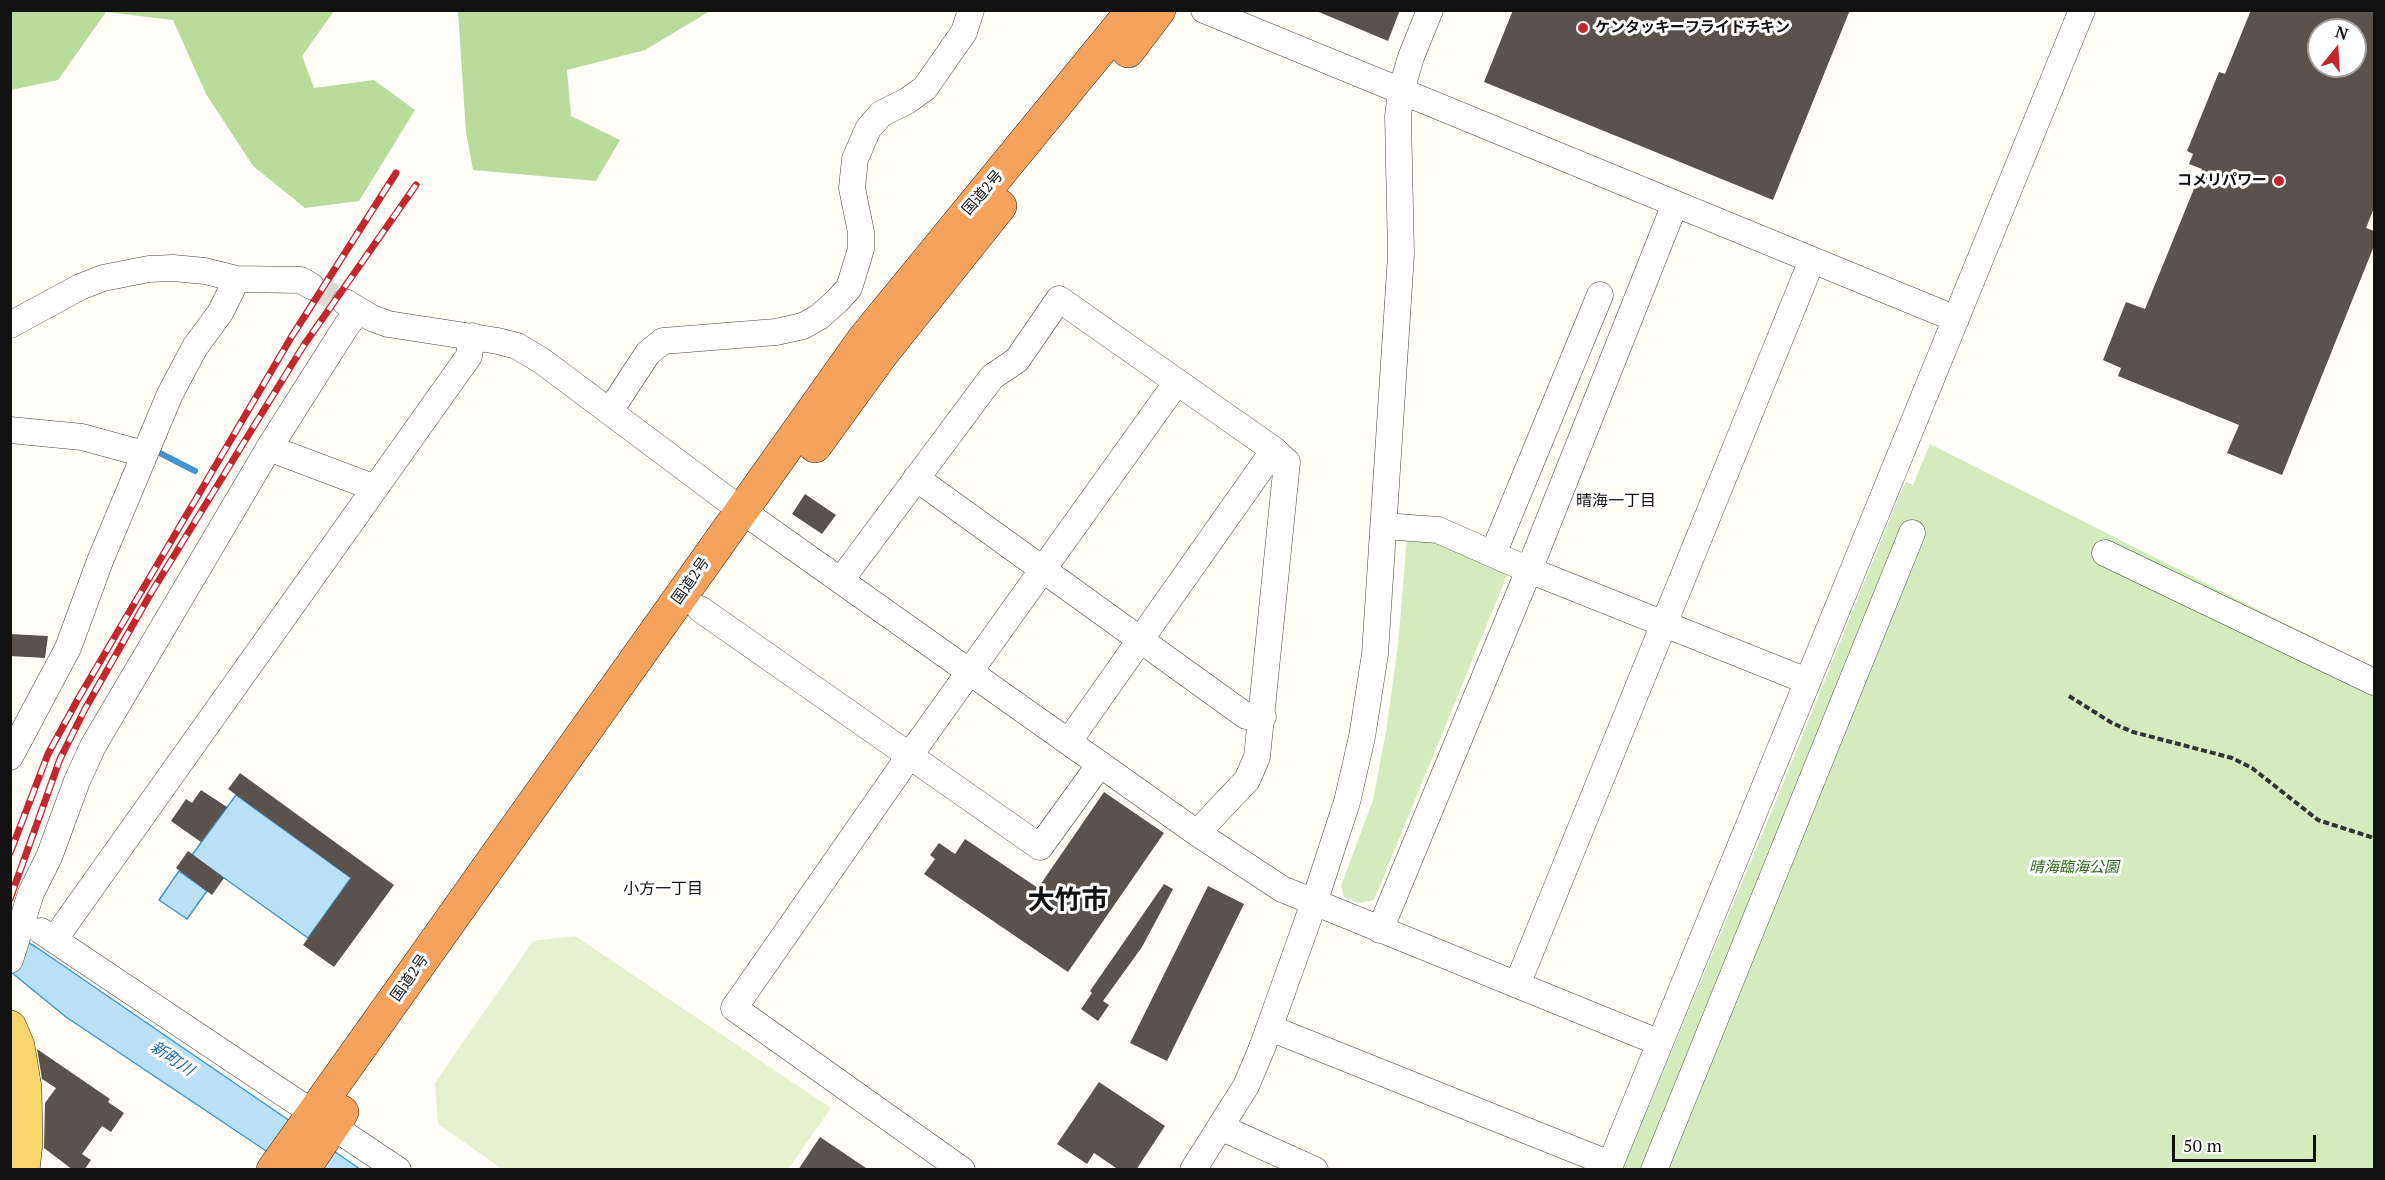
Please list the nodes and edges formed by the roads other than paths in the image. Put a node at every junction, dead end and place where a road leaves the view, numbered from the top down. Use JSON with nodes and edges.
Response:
{"nodes":[{"id":1,"x":971,"y":10,"type":"edge"},
{"id":2,"x":1204,"y":10,"type":"edge"},
{"id":3,"x":1430,"y":10,"type":"edge"},
{"id":4,"x":2082,"y":10,"type":"edge"},
{"id":5,"x":1128,"y":15,"type":"edge"},
{"id":6,"x":1401,"y":91,"type":"junction"},
{"id":7,"x":1675,"y":204,"type":"junction"},
{"id":8,"x":1812,"y":260,"type":"junction"},
{"id":9,"x":237,"y":279,"type":"junction"},
{"id":10,"x":311,"y":286,"type":"tunnel mouth"},
{"id":11,"x":1600,"y":295,"type":"dead end"},
{"id":12,"x":1956,"y":319,"type":"junction"},
{"id":13,"x":10,"y":325,"type":"edge"},
{"id":14,"x":472,"y":336,"type":"junction"},
{"id":15,"x":1177,"y":382,"type":"junction"},
{"id":16,"x":610,"y":411,"type":"junction"},
{"id":17,"x":10,"y":430,"type":"edge"},
{"id":18,"x":269,"y":448,"type":"junction"},
{"id":19,"x":1274,"y":450,"type":"junction"},
{"id":20,"x":144,"y":454,"type":"junction"},
{"id":21,"x":916,"y":478,"type":"junction"},
{"id":22,"x":375,"y":488,"type":"junction"},
{"id":23,"x":750,"y":516,"type":"junction"},
{"id":24,"x":1384,"y":526,"type":"junction"},
{"id":25,"x":1912,"y":533,"type":"dead end"},
{"id":26,"x":2104,"y":553,"type":"dead end"},
{"id":27,"x":1493,"y":554,"type":"junction"},
{"id":28,"x":1044,"y":570,"type":"junction"},
{"id":29,"x":1529,"y":570,"type":"junction"},
{"id":30,"x":841,"y":580,"type":"junction"},
{"id":31,"x":700,"y":609,"type":"junction"},
{"id":32,"x":1665,"y":624,"type":"junction"},
{"id":33,"x":1141,"y":640,"type":"junction"},
{"id":34,"x":971,"y":671,"type":"junction"},
{"id":35,"x":1807,"y":681,"type":"junction"},
{"id":36,"x":2374,"y":682,"type":"edge"},
{"id":37,"x":1263,"y":717,"type":"junction"},
{"id":38,"x":1069,"y":741,"type":"junction"},
{"id":39,"x":910,"y":755,"type":"junction"},
{"id":40,"x":10,"y":757,"type":"edge"},
{"id":41,"x":1100,"y":764,"type":"junction"},
{"id":42,"x":1197,"y":833,"type":"junction"},
{"id":43,"x":1314,"y":903,"type":"junction"},
{"id":44,"x":20,"y":927,"type":"junction"},
{"id":45,"x":1380,"y":930,"type":"junction"},
{"id":46,"x":54,"y":940,"type":"junction"},
{"id":47,"x":10,"y":960,"type":"edge"},
{"id":48,"x":1517,"y":985,"type":"junction"},
{"id":49,"x":10,"y":1027,"type":"edge"},
{"id":50,"x":1270,"y":1028,"type":"junction"},
{"id":51,"x":1660,"y":1043,"type":"junction"},
{"id":52,"x":320,"y":1124,"type":"junction"},
{"id":53,"x":1220,"y":1127,"type":"junction"},
{"id":54,"x":1609,"y":1167,"type":"edge"},
{"id":55,"x":23,"y":1170,"type":"edge"},
{"id":56,"x":273,"y":1170,"type":"edge"},
{"id":57,"x":303,"y":1170,"type":"edge"},
{"id":58,"x":398,"y":1170,"type":"edge"},
{"id":59,"x":962,"y":1170,"type":"edge"},
{"id":60,"x":1193,"y":1170,"type":"edge"},
{"id":61,"x":1315,"y":1170,"type":"edge"},
{"id":62,"x":1654,"y":1170,"type":"edge"}],
"edges":[{"from":1,"to":16,"type":"street"},
{"from":2,"to":6,"type":"street"},
{"from":3,"to":6,"type":"street"},
{"from":4,"to":12,"type":"street"},
{"from":5,"to":23,"type":"highway","name":"国道2号"},
{"from":6,"to":7,"type":"street"},
{"from":6,"to":24,"type":"street"},
{"from":7,"to":8,"type":"street"},
{"from":7,"to":29,"type":"street"},
{"from":8,"to":12,"type":"street"},
{"from":8,"to":32,"type":"street"},
{"from":9,"to":10,"type":"street"},
{"from":9,"to":13,"type":"street"},
{"from":9,"to":20,"type":"street"},
{"from":11,"to":27,"type":"street"},
{"from":12,"to":35,"type":"street"},
{"from":14,"to":16,"type":"street"},
{"from":14,"to":18,"type":"street"},
{"from":14,"to":22,"type":"street"},
{"from":15,"to":19,"type":"street"},
{"from":15,"to":21,"type":"street"},
{"from":15,"to":28,"type":"street"},
{"from":16,"to":23,"type":"street"},
{"from":17,"to":20,"type":"street"},
{"from":18,"to":22,"type":"street"},
{"from":18,"to":44,"type":"street"},
{"from":19,"to":33,"type":"street"},
{"from":19,"to":37,"type":"street"},
{"from":20,"to":40,"type":"street"},
{"from":21,"to":28,"type":"street"},
{"from":21,"to":30,"type":"street"},
{"from":22,"to":46,"type":"street"},
{"from":23,"to":30,"type":"street"},
{"from":23,"to":31,"type":"highway","name":"国道2号"},
{"from":23,"to":52,"type":"highway","name":"国道2号"},
{"from":24,"to":27,"type":"street"},
{"from":24,"to":43,"type":"street"},
{"from":25,"to":62,"type":"street"},
{"from":26,"to":36,"type":"street"},
{"from":27,"to":29,"type":"street"},
{"from":28,"to":33,"type":"street"},
{"from":28,"to":34,"type":"street"},
{"from":29,"to":32,"type":"street"},
{"from":29,"to":45,"type":"street"},
{"from":30,"to":34,"type":"street"},
{"from":31,"to":39,"type":"street"},
{"from":31,"to":52,"type":"highway","name":"国道2号"},
{"from":32,"to":35,"type":"street"},
{"from":32,"to":48,"type":"street"},
{"from":33,"to":37,"type":"street"},
{"from":33,"to":38,"type":"street"},
{"from":34,"to":38,"type":"street"},
{"from":34,"to":39,"type":"street"},
{"from":35,"to":51,"type":"street"},
{"from":37,"to":42,"type":"street"},
{"from":38,"to":41,"type":"street"},
{"from":39,"to":41,"type":"street"},
{"from":39,"to":59,"type":"street"},
{"from":41,"to":42,"type":"street"},
{"from":42,"to":43,"type":"street"},
{"from":43,"to":45,"type":"street"},
{"from":43,"to":50,"type":"street"},
{"from":44,"to":46,"type":"street"},
{"from":44,"to":47,"type":"street"},
{"from":45,"to":48,"type":"street"},
{"from":46,"to":52,"type":"street"},
{"from":48,"to":51,"type":"street"},
{"from":49,"to":55,"type":"main road"},
{"from":50,"to":53,"type":"street"},
{"from":50,"to":54,"type":"street"},
{"from":51,"to":54,"type":"street"},
{"from":52,"to":56,"type":"highway","name":"国道2号"},
{"from":52,"to":57,"type":"highway","name":"国道2号"},
{"from":52,"to":58,"type":"street"},
{"from":53,"to":60,"type":"street"},
{"from":53,"to":61,"type":"street"}]}
